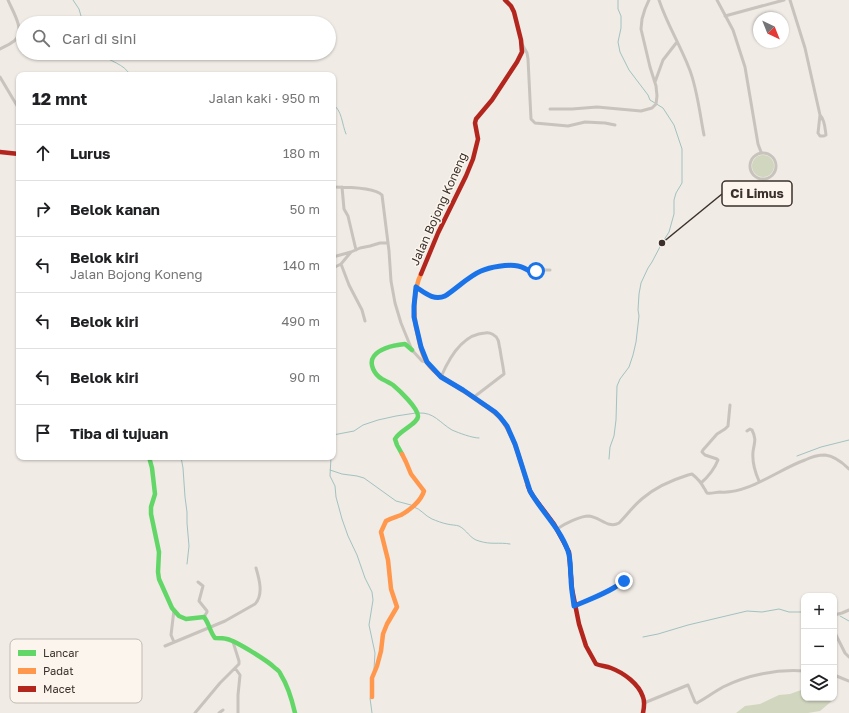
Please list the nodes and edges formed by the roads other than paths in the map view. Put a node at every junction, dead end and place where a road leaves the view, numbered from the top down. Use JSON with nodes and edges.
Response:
{"nodes":[{"id":1,"x":8,"y":0,"type":"edge"},
{"id":2,"x":505,"y":0,"type":"edge"},
{"id":3,"x":649,"y":0,"type":"edge"},
{"id":4,"x":659,"y":0,"type":"edge"},
{"id":5,"x":717,"y":0,"type":"edge"},
{"id":6,"x":784,"y":0,"type":"edge"},
{"id":7,"x":790,"y":0,"type":"edge"},
{"id":8,"x":725,"y":16,"type":"junction"},
{"id":9,"x":16,"y":19,"type":"edge"},
{"id":10,"x":16,"y":39,"type":"edge"},
{"id":11,"x":521,"y":40,"type":"junction"},
{"id":12,"x":677,"y":42,"type":"junction"},
{"id":13,"x":0,"y":50,"type":"edge"},
{"id":14,"x":0,"y":77,"type":"edge"},
{"id":15,"x":655,"y":84,"type":"junction"},
{"id":16,"x":15,"y":102,"type":"edge"},
{"id":17,"x":550,"y":109,"type":"dead end"},
{"id":18,"x":820,"y":115,"type":"junction"},
{"id":19,"x":615,"y":125,"type":"dead end"},
{"id":20,"x":704,"y":135,"type":"dead end"},
{"id":21,"x":0,"y":152,"type":"edge"},
{"id":22,"x":761,"y":152,"type":"junction"},
{"id":23,"x":16,"y":154,"type":"edge"},
{"id":24,"x":336,"y":187,"type":"edge"},
{"id":25,"x":342,"y":187,"type":"junction"},
{"id":26,"x":388,"y":243,"type":"junction"},
{"id":27,"x":356,"y":250,"type":"junction"},
{"id":28,"x":351,"y":252,"type":"junction"},
{"id":29,"x":336,"y":256,"type":"edge"},
{"id":30,"x":341,"y":264,"type":"junction"},
{"id":31,"x":336,"y":266,"type":"edge"},
{"id":32,"x":550,"y":270,"type":"dead end"},
{"id":33,"x":416,"y":287,"type":"junction"},
{"id":34,"x":365,"y":321,"type":"dead end"},
{"id":35,"x":412,"y":350,"type":"junction"},
{"id":36,"x":427,"y":362,"type":"junction"},
{"id":37,"x":441,"y":377,"type":"junction"},
{"id":38,"x":474,"y":398,"type":"junction"},
{"id":39,"x":730,"y":405,"type":"dead end"},
{"id":40,"x":747,"y":431,"type":"dead end"},
{"id":41,"x":150,"y":460,"type":"edge"},
{"id":42,"x":849,"y":469,"type":"edge"},
{"id":43,"x":759,"y":481,"type":"junction"},
{"id":44,"x":701,"y":483,"type":"junction"},
{"id":45,"x":557,"y":530,"type":"junction"},
{"id":46,"x":256,"y":568,"type":"dead end"},
{"id":47,"x":629,"y":575,"type":"dead end"},
{"id":48,"x":198,"y":582,"type":"dead end"},
{"id":49,"x":574,"y":606,"type":"junction"},
{"id":50,"x":174,"y":610,"type":"junction"},
{"id":51,"x":849,"y":610,"type":"edge"},
{"id":52,"x":837,"y":614,"type":"edge"},
{"id":53,"x":204,"y":617,"type":"junction"},
{"id":54,"x":209,"y":628,"type":"junction"},
{"id":55,"x":837,"y":637,"type":"edge"},
{"id":56,"x":174,"y":642,"type":"junction"},
{"id":57,"x":233,"y":642,"type":"junction"},
{"id":58,"x":165,"y":646,"type":"dead end"},
{"id":59,"x":849,"y":657,"type":"edge"},
{"id":60,"x":235,"y":668,"type":"junction"},
{"id":61,"x":801,"y":671,"type":"edge"},
{"id":62,"x":837,"y":676,"type":"edge"},
{"id":63,"x":849,"y":681,"type":"edge"},
{"id":64,"x":372,"y":697,"type":"dead end"},
{"id":65,"x":644,"y":703,"type":"junction"},
{"id":66,"x":223,"y":710,"type":"dead end"},
{"id":67,"x":196,"y":713,"type":"edge"},
{"id":68,"x":220,"y":713,"type":"edge"},
{"id":69,"x":238,"y":713,"type":"edge"},
{"id":70,"x":295,"y":713,"type":"edge"},
{"id":71,"x":643,"y":713,"type":"edge"}],
"edges":[{"from":1,"to":9,"type":"street"},
{"from":2,"to":11,"type":"street","name":"Jalan Bojong Koneng"},
{"from":3,"to":15,"type":"street"},
{"from":4,"to":12,"type":"street"},
{"from":5,"to":8,"type":"street"},
{"from":6,"to":8,"type":"street"},
{"from":7,"to":18,"type":"street"},
{"from":8,"to":22,"type":"street"},
{"from":10,"to":13,"type":"street"},
{"from":11,"to":19,"type":"street"},
{"from":11,"to":33,"type":"street","name":"Jalan Bojong Koneng"},
{"from":12,"to":15,"type":"street"},
{"from":12,"to":20,"type":"street"},
{"from":14,"to":16,"type":"street"},
{"from":15,"to":17,"type":"street"},
{"from":18,"to":18,"type":"street"},
{"from":21,"to":23,"type":"street"},
{"from":22,"to":22,"type":"street"},
{"from":24,"to":25,"type":"street"},
{"from":25,"to":26,"type":"street"},
{"from":25,"to":27,"type":"street"},
{"from":26,"to":27,"type":"street"},
{"from":26,"to":35,"type":"street"},
{"from":27,"to":28,"type":"street"},
{"from":28,"to":29,"type":"street"},
{"from":28,"to":30,"type":"street"},
{"from":30,"to":31,"type":"street"},
{"from":30,"to":34,"type":"street"},
{"from":32,"to":33,"type":"street"},
{"from":33,"to":36,"type":"street","name":"Jalan Bojong Koneng"},
{"from":35,"to":36,"type":"street"},
{"from":35,"to":64,"type":"street"},
{"from":36,"to":37,"type":"street","name":"Jalan Bojong Koneng"},
{"from":37,"to":38,"type":"street"},
{"from":37,"to":38,"type":"street"},
{"from":38,"to":45,"type":"street"},
{"from":39,"to":44,"type":"street"},
{"from":40,"to":43,"type":"street"},
{"from":41,"to":50,"type":"street"},
{"from":42,"to":43,"type":"street"},
{"from":43,"to":44,"type":"street"},
{"from":44,"to":45,"type":"street"},
{"from":45,"to":49,"type":"street"},
{"from":46,"to":54,"type":"street"},
{"from":47,"to":49,"type":"street"},
{"from":48,"to":53,"type":"street"},
{"from":49,"to":65,"type":"street"},
{"from":50,"to":53,"type":"street"},
{"from":50,"to":56,"type":"street"},
{"from":51,"to":52,"type":"street"},
{"from":53,"to":54,"type":"street"},
{"from":54,"to":56,"type":"street"},
{"from":54,"to":57,"type":"street"},
{"from":55,"to":59,"type":"street"},
{"from":56,"to":58,"type":"street"},
{"from":57,"to":60,"type":"street"},
{"from":57,"to":70,"type":"street"},
{"from":60,"to":67,"type":"street"},
{"from":60,"to":69,"type":"street"},
{"from":61,"to":65,"type":"street"},
{"from":62,"to":63,"type":"street"},
{"from":65,"to":71,"type":"street"},
{"from":66,"to":68,"type":"street"}]}
